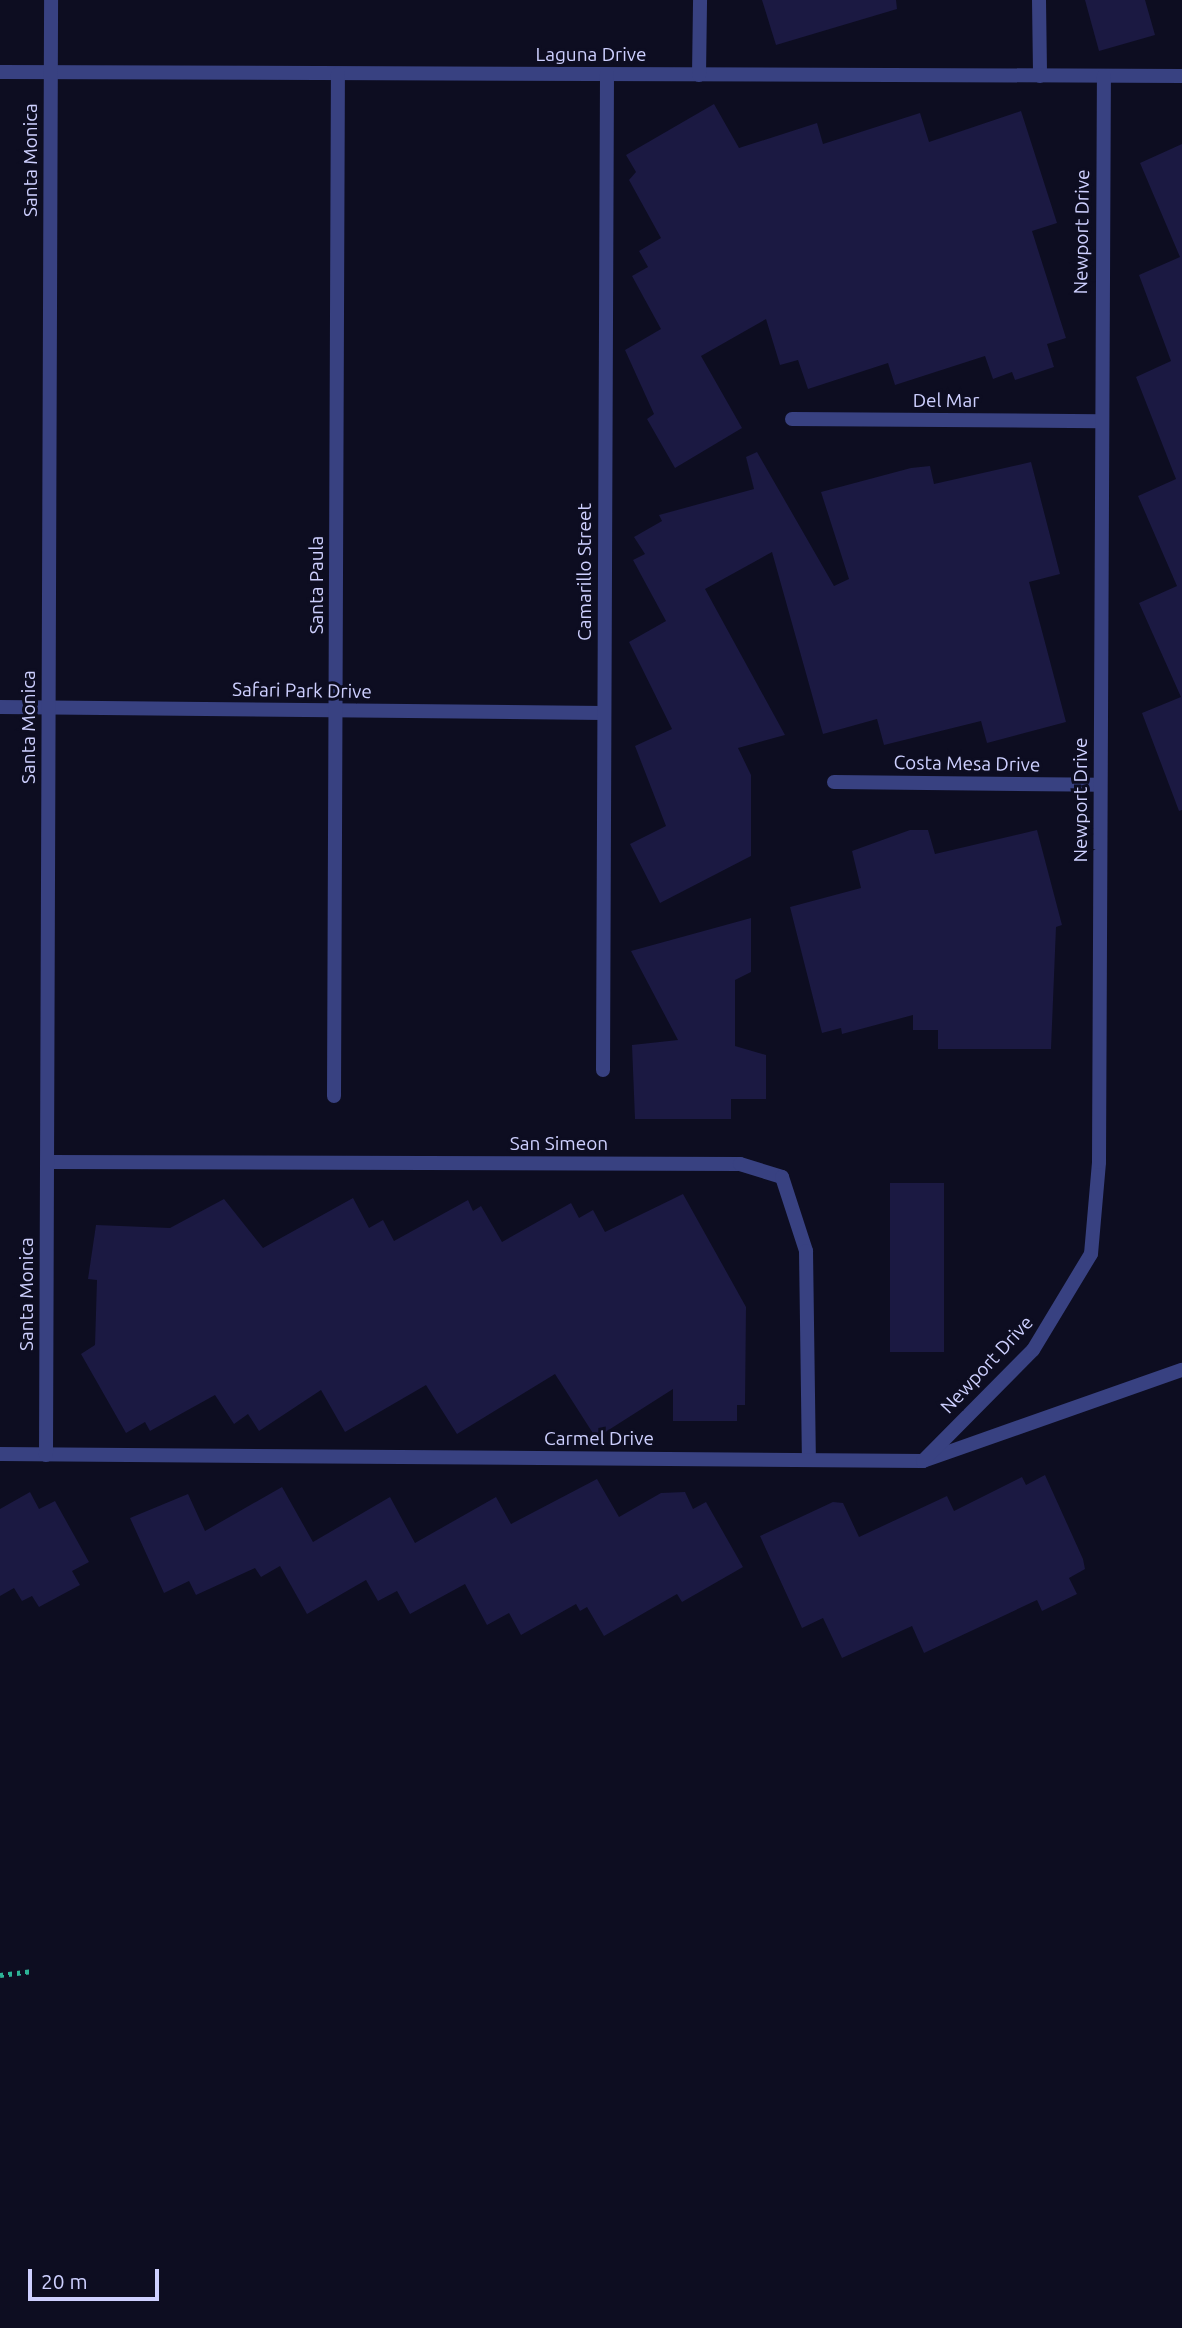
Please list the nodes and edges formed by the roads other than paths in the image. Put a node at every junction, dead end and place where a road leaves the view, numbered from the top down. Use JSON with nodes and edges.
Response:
{"nodes":[{"id":1,"x":51,"y":0,"type":"edge"},
{"id":2,"x":700,"y":0,"type":"edge"},
{"id":3,"x":1039,"y":0,"type":"edge"},
{"id":4,"x":0,"y":72,"type":"edge"},
{"id":5,"x":51,"y":73,"type":"junction"},
{"id":6,"x":338,"y":74,"type":"junction"},
{"id":7,"x":607,"y":74,"type":"junction"},
{"id":8,"x":699,"y":75,"type":"junction"},
{"id":9,"x":1040,"y":76,"type":"junction"},
{"id":10,"x":1104,"y":76,"type":"junction"},
{"id":11,"x":1182,"y":76,"type":"edge"},
{"id":12,"x":792,"y":419,"type":"dead end"},
{"id":13,"x":1099,"y":421,"type":"junction"},
{"id":14,"x":0,"y":707,"type":"edge"},
{"id":15,"x":49,"y":708,"type":"junction"},
{"id":16,"x":336,"y":710,"type":"junction"},
{"id":17,"x":604,"y":713,"type":"junction"},
{"id":18,"x":834,"y":782,"type":"dead end"},
{"id":19,"x":1100,"y":785,"type":"junction"},
{"id":20,"x":603,"y":1070,"type":"dead end"},
{"id":21,"x":334,"y":1096,"type":"dead end"},
{"id":22,"x":47,"y":1162,"type":"junction"},
{"id":23,"x":1182,"y":1370,"type":"edge"},
{"id":24,"x":0,"y":1454,"type":"edge"},
{"id":25,"x":46,"y":1454,"type":"junction"},
{"id":26,"x":809,"y":1459,"type":"junction"},
{"id":27,"x":923,"y":1461,"type":"junction"}],
"edges":[{"from":1,"to":5,"type":"street","name":"Santa Monica"},
{"from":2,"to":8,"type":"street"},
{"from":3,"to":9,"type":"street"},
{"from":4,"to":5,"type":"street","name":"Laguna Drive"},
{"from":5,"to":6,"type":"street","name":"Laguna Drive"},
{"from":5,"to":15,"type":"street","name":"Santa Monica"},
{"from":6,"to":7,"type":"street","name":"Laguna Drive"},
{"from":6,"to":16,"type":"street","name":"Santa Paula"},
{"from":7,"to":8,"type":"street","name":"Laguna Drive"},
{"from":7,"to":17,"type":"street","name":"Camarillo Street"},
{"from":8,"to":9,"type":"street","name":"Laguna Drive"},
{"from":9,"to":10,"type":"street","name":"Laguna Drive"},
{"from":10,"to":11,"type":"street","name":"Laguna Drive"},
{"from":10,"to":13,"type":"street","name":"Newport Drive"},
{"from":12,"to":13,"type":"street","name":"Del Mar"},
{"from":13,"to":19,"type":"street","name":"Newport Drive"},
{"from":14,"to":15,"type":"street","name":"Safari Park Drive"},
{"from":15,"to":16,"type":"street","name":"Safari Park Drive"},
{"from":15,"to":22,"type":"street","name":"Santa Monica"},
{"from":16,"to":17,"type":"street","name":"Safari Park Drive"},
{"from":16,"to":21,"type":"street","name":"Santa Paula"},
{"from":17,"to":20,"type":"street","name":"Camarillo Street"},
{"from":18,"to":19,"type":"street","name":"Costa Mesa Drive"},
{"from":19,"to":27,"type":"street","name":"Newport Drive"},
{"from":22,"to":25,"type":"street","name":"Santa Monica"},
{"from":22,"to":26,"type":"street","name":"San Simeon"},
{"from":23,"to":27,"type":"street","name":"Carmel Drive"},
{"from":24,"to":25,"type":"street","name":"Carmel Drive"},
{"from":25,"to":26,"type":"street","name":"Carmel Drive"},
{"from":26,"to":27,"type":"street","name":"Carmel Drive"}]}
